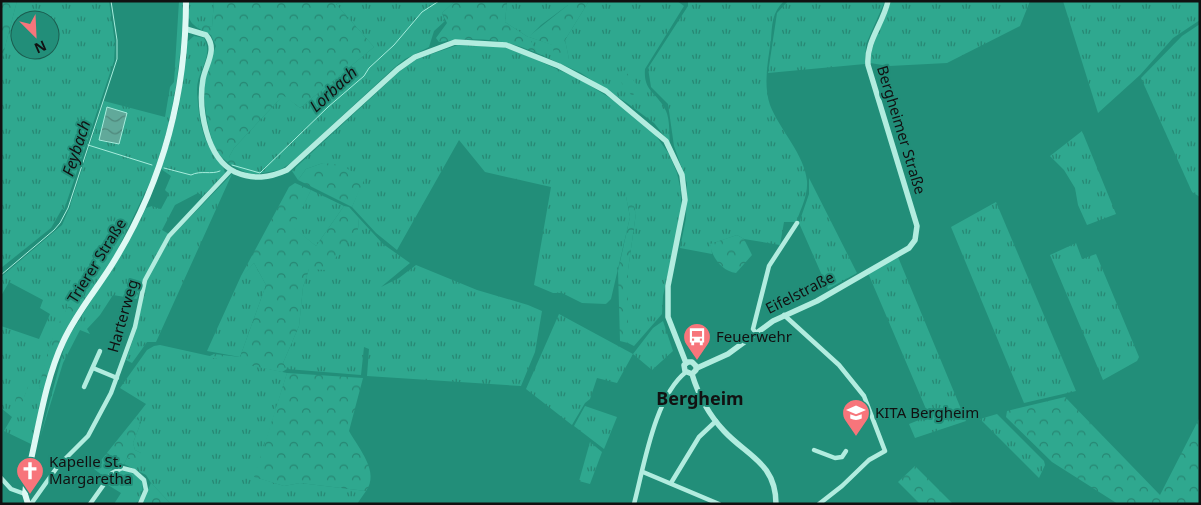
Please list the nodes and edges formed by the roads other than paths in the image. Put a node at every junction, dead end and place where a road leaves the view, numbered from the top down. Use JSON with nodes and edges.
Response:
{"nodes":[{"id":1,"x":186,"y":1,"type":"edge"},
{"id":2,"x":888,"y":1,"type":"edge"},
{"id":3,"x":186,"y":29,"type":"junction"},
{"id":4,"x":230,"y":170,"type":"junction"},
{"id":5,"x":797,"y":222,"type":"dead end"},
{"id":6,"x":915,"y":240,"type":"joint"},
{"id":7,"x":784,"y":315,"type":"junction"},
{"id":8,"x":756,"y":333,"type":"junction"},
{"id":9,"x":100,"y":351,"type":"dead end"},
{"id":10,"x":686,"y":363,"type":"junction"},
{"id":11,"x":93,"y":368,"type":"junction"},
{"id":12,"x":696,"y":368,"type":"junction"},
{"id":13,"x":690,"y":375,"type":"junction"},
{"id":14,"x":117,"y":378,"type":"junction"},
{"id":15,"x":84,"y":386,"type":"dead end"},
{"id":16,"x":716,"y":421,"type":"junction"},
{"id":17,"x":814,"y":450,"type":"dead end"},
{"id":18,"x":846,"y":451,"type":"dead end"},
{"id":19,"x":643,"y":472,"type":"junction"},
{"id":20,"x":1,"y":478,"type":"edge"},
{"id":21,"x":671,"y":483,"type":"junction"},
{"id":22,"x":25,"y":494,"type":"junction"},
{"id":23,"x":29,"y":504,"type":"edge"},
{"id":24,"x":90,"y":504,"type":"edge"},
{"id":25,"x":140,"y":504,"type":"edge"},
{"id":26,"x":634,"y":504,"type":"edge"},
{"id":27,"x":719,"y":504,"type":"edge"},
{"id":28,"x":776,"y":504,"type":"edge"},
{"id":29,"x":819,"y":504,"type":"edge"}],
"edges":[{"from":1,"to":3,"type":"main road","name":"Trierer Straße"},
{"from":2,"to":6,"type":"street","name":"Bergheimer Straße"},
{"from":3,"to":4,"type":"street"},
{"from":3,"to":22,"type":"main road","name":"Trierer Straße"},
{"from":4,"to":10,"type":"street"},
{"from":4,"to":14,"type":"street","name":"Harterweg"},
{"from":5,"to":8,"type":"street"},
{"from":6,"to":7,"type":"street","name":"Eifelstraße"},
{"from":7,"to":8,"type":"street","name":"Eifelstraße"},
{"from":7,"to":29,"type":"street"},
{"from":8,"to":12,"type":"street","name":"Eifelstraße"},
{"from":9,"to":11,"type":"street","name":"Harterweg"},
{"from":10,"to":12,"type":"street"},
{"from":10,"to":13,"type":"street"},
{"from":11,"to":14,"type":"street","name":"Harterweg"},
{"from":11,"to":15,"type":"street","name":"Harterweg"},
{"from":12,"to":13,"type":"street"},
{"from":13,"to":16,"type":"street"},
{"from":13,"to":19,"type":"street"},
{"from":14,"to":23,"type":"street","name":"Harterweg"},
{"from":16,"to":21,"type":"street"},
{"from":16,"to":28,"type":"street"},
{"from":17,"to":18,"type":"street"},
{"from":19,"to":21,"type":"street"},
{"from":19,"to":26,"type":"street"},
{"from":20,"to":22,"type":"street"},
{"from":21,"to":27,"type":"street"},
{"from":22,"to":23,"type":"main road","name":"Trierer Straße"},
{"from":24,"to":25,"type":"street"}]}
